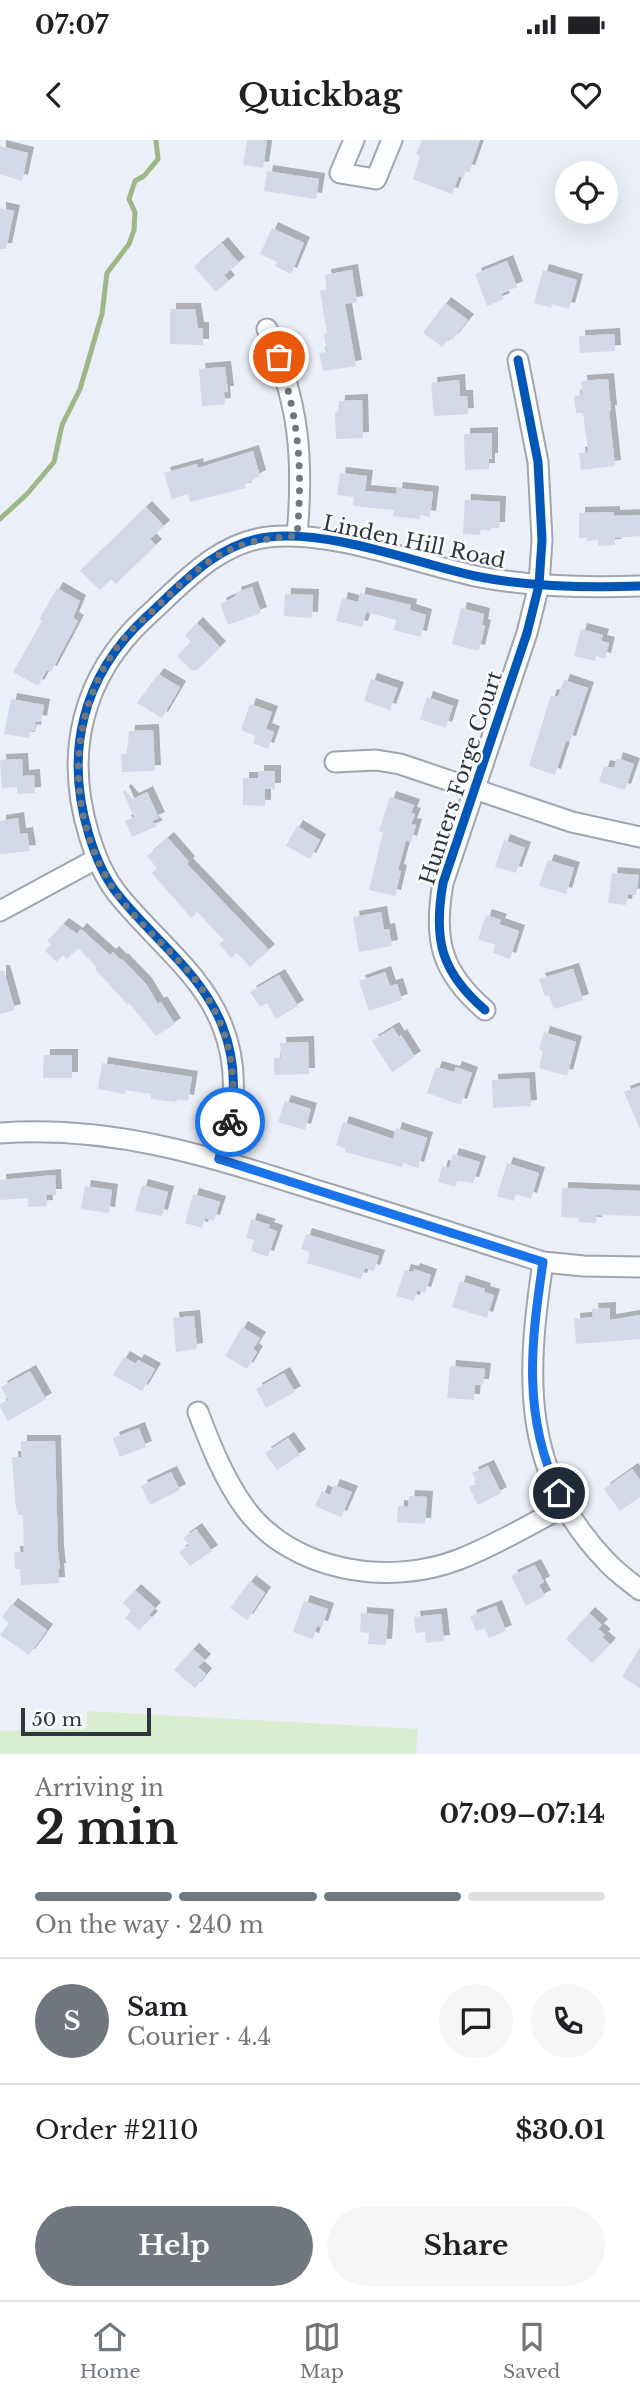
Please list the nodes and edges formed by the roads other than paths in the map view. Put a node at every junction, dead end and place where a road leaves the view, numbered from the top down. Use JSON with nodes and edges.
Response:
{"nodes":[{"id":1,"x":354,"y":140,"type":"edge"},
{"id":2,"x":392,"y":140,"type":"edge"},
{"id":3,"x":267,"y":329,"type":"dead end"},
{"id":4,"x":518,"y":360,"type":"dead end"},
{"id":5,"x":297,"y":536,"type":"junction"},
{"id":6,"x":539,"y":585,"type":"junction"},
{"id":7,"x":640,"y":586,"type":"edge"},
{"id":8,"x":335,"y":762,"type":"dead end"},
{"id":9,"x":475,"y":789,"type":"junction"},
{"id":10,"x":640,"y":837,"type":"edge"},
{"id":11,"x":96,"y":859,"type":"junction"},
{"id":12,"x":0,"y":911,"type":"edge"},
{"id":13,"x":485,"y":1010,"type":"dead end"},
{"id":14,"x":0,"y":1133,"type":"edge"},
{"id":15,"x":219,"y":1159,"type":"junction"},
{"id":16,"x":543,"y":1262,"type":"junction"},
{"id":17,"x":640,"y":1267,"type":"edge"},
{"id":18,"x":198,"y":1412,"type":"dead end"},
{"id":19,"x":565,"y":1506,"type":"junction"},
{"id":20,"x":640,"y":1590,"type":"edge"}],
"edges":[{"from":1,"to":2,"type":"street"},
{"from":3,"to":5,"type":"street"},
{"from":4,"to":6,"type":"street","name":"Hunters Forge Court"},
{"from":5,"to":6,"type":"street","name":"Linden Hill Road"},
{"from":5,"to":11,"type":"street","name":"Linden Hill Road"},
{"from":6,"to":7,"type":"street","name":"Linden Hill Road"},
{"from":6,"to":9,"type":"street","name":"Hunters Forge Court"},
{"from":8,"to":9,"type":"street"},
{"from":9,"to":10,"type":"street"},
{"from":9,"to":13,"type":"street","name":"Hunters Forge Court"},
{"from":11,"to":12,"type":"street"},
{"from":11,"to":15,"type":"street","name":"Linden Hill Road"},
{"from":14,"to":15,"type":"street"},
{"from":15,"to":16,"type":"street"},
{"from":16,"to":17,"type":"street"},
{"from":16,"to":19,"type":"street"},
{"from":18,"to":19,"type":"street"},
{"from":19,"to":20,"type":"street"}]}
